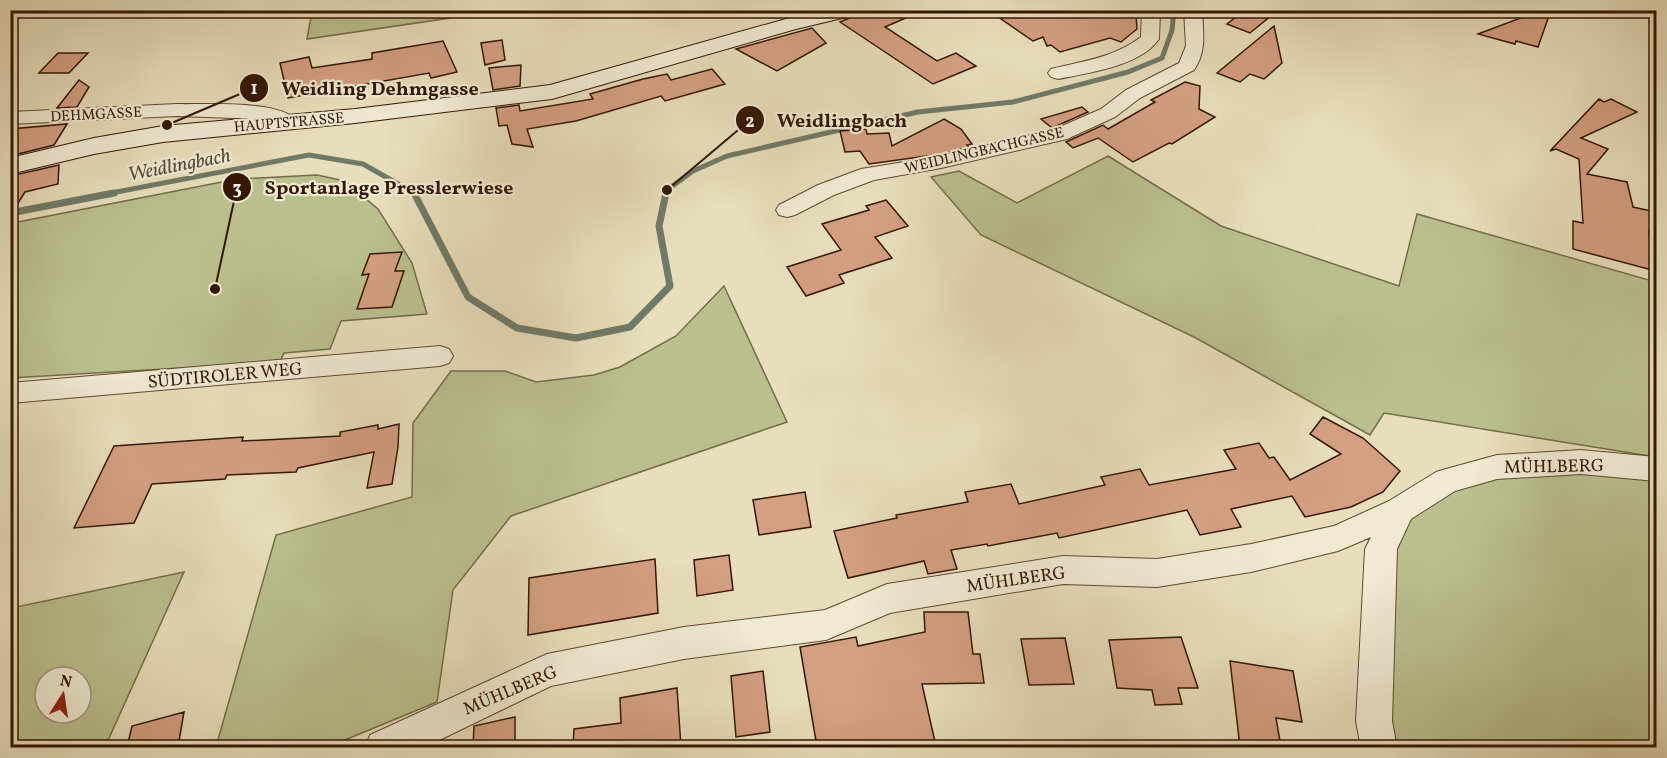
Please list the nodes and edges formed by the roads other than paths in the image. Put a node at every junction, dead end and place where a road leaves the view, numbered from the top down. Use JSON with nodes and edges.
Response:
{"nodes":[{"id":1,"x":847,"y":10,"type":"edge"},
{"id":2,"x":1151,"y":10,"type":"edge"},
{"id":3,"x":1193,"y":10,"type":"edge"},
{"id":4,"x":1058,"y":73,"type":"dead end"},
{"id":5,"x":10,"y":118,"type":"edge"},
{"id":6,"x":288,"y":122,"type":"junction"},
{"id":7,"x":10,"y":166,"type":"edge"},
{"id":8,"x":787,"y":210,"type":"dead end"},
{"id":9,"x":440,"y":356,"type":"dead end"},
{"id":10,"x":10,"y":393,"type":"edge"},
{"id":11,"x":1656,"y":469,"type":"edge"},
{"id":12,"x":1400,"y":510,"type":"junction"},
{"id":13,"x":383,"y":747,"type":"edge"},
{"id":14,"x":1379,"y":747,"type":"edge"}],
"edges":[{"from":1,"to":6,"type":"main road","name":"HAUPTSTRASSE"},
{"from":2,"to":4,"type":"street"},
{"from":3,"to":8,"type":"street","name":"WEIDLINGBACHGASSE"},
{"from":5,"to":6,"type":"street","name":"DEHMGASSE"},
{"from":6,"to":7,"type":"main road","name":"HAUPTSTRASSE"},
{"from":9,"to":10,"type":"street","name":"SÜDTIROLER WEG"},
{"from":11,"to":12,"type":"street","name":"MÜHLBERG"},
{"from":12,"to":13,"type":"street","name":"MÜHLBERG"},
{"from":12,"to":14,"type":"street"}]}
